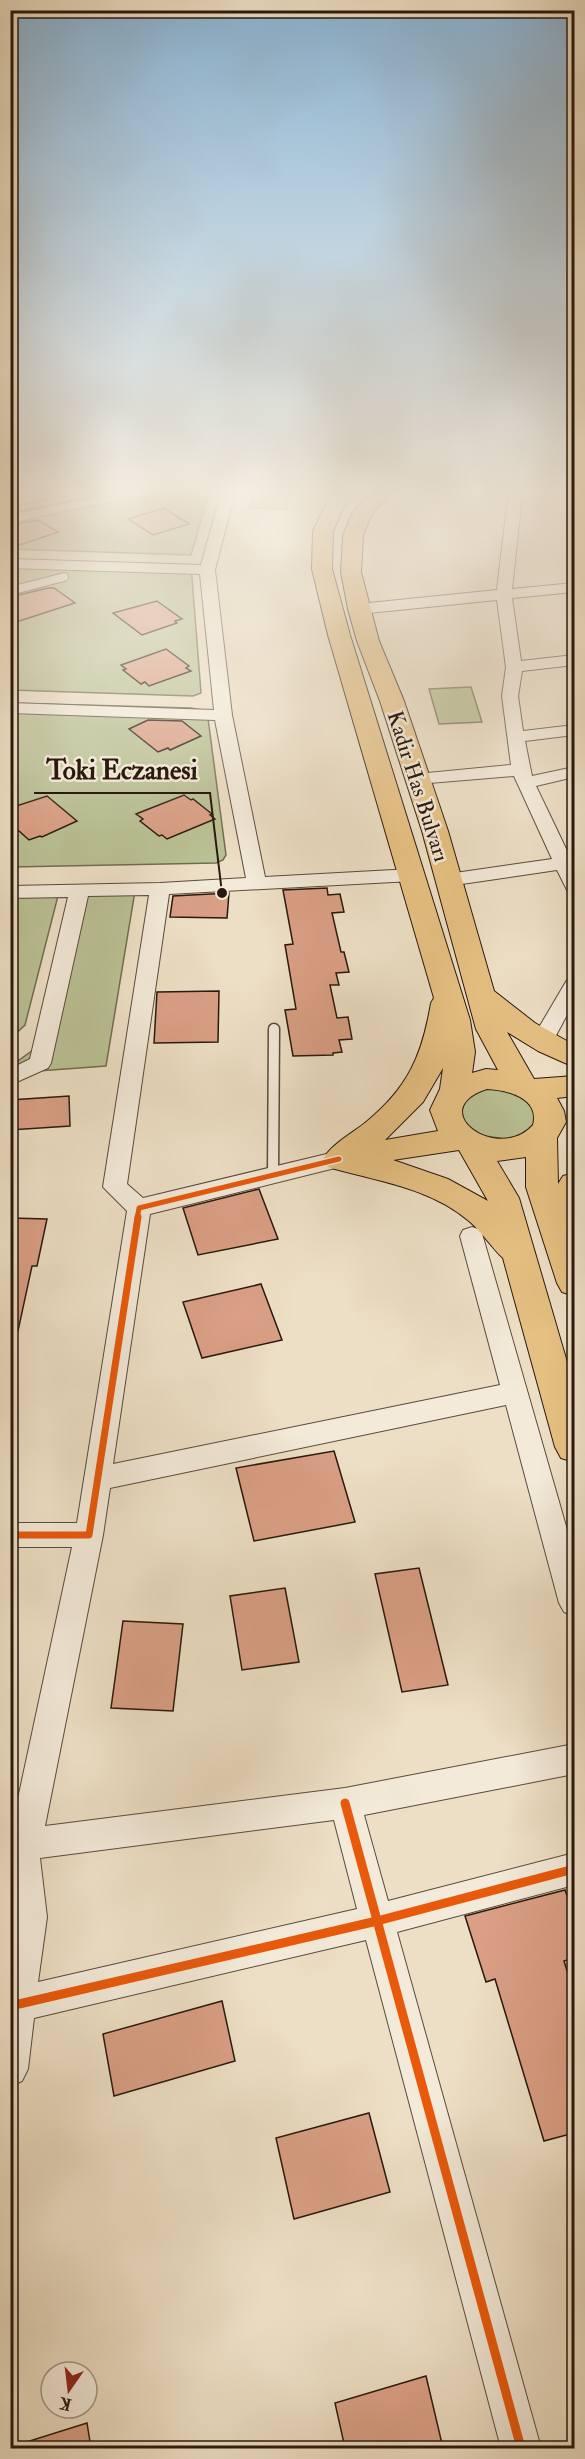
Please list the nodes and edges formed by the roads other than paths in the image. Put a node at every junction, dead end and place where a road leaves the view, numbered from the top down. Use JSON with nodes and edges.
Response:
{"nodes":[{"id":1,"x":211,"y":604,"type":"edge"},
{"id":2,"x":331,"y":604,"type":"edge"},
{"id":3,"x":358,"y":604,"type":"edge"},
{"id":4,"x":410,"y":604,"type":"edge"},
{"id":5,"x":505,"y":604,"type":"edge"},
{"id":6,"x":359,"y":609,"type":"junction"},
{"id":7,"x":574,"y":660,"type":"edge"},
{"id":8,"x":514,"y":667,"type":"junction"},
{"id":9,"x":10,"y":708,"type":"edge"},
{"id":10,"x":223,"y":715,"type":"junction"},
{"id":11,"x":574,"y":730,"type":"edge"},
{"id":12,"x":516,"y":737,"type":"junction"},
{"id":13,"x":574,"y":772,"type":"edge"},
{"id":14,"x":523,"y":776,"type":"junction"},
{"id":15,"x":417,"y":778,"type":"junction"},
{"id":16,"x":570,"y":863,"type":"edge"},
{"id":17,"x":412,"y":875,"type":"junction"},
{"id":18,"x":448,"y":880,"type":"junction"},
{"id":19,"x":257,"y":884,"type":"junction"},
{"id":20,"x":574,"y":886,"type":"edge"},
{"id":21,"x":160,"y":889,"type":"junction"},
{"id":22,"x":79,"y":891,"type":"junction"},
{"id":23,"x":10,"y":892,"type":"edge"},
{"id":24,"x":574,"y":985,"type":"edge"},
{"id":25,"x":446,"y":993,"type":"junction"},
{"id":26,"x":481,"y":994,"type":"junction"},
{"id":27,"x":274,"y":1029,"type":"dead end"},
{"id":28,"x":542,"y":1041,"type":"junction"},
{"id":29,"x":574,"y":1057,"type":"edge"},
{"id":30,"x":10,"y":1078,"type":"edge"},
{"id":31,"x":574,"y":1086,"type":"edge"},
{"id":32,"x":528,"y":1088,"type":"junction"},
{"id":33,"x":450,"y":1098,"type":"junction"},
{"id":34,"x":554,"y":1129,"type":"edge"},
{"id":35,"x":466,"y":1141,"type":"junction"},
{"id":36,"x":339,"y":1159,"type":"junction"},
{"id":37,"x":273,"y":1175,"type":"junction"},
{"id":38,"x":574,"y":1184,"type":"edge"},
{"id":39,"x":139,"y":1208,"type":"junction"},
{"id":40,"x":472,"y":1236,"type":"dead end"},
{"id":41,"x":522,"y":1261,"type":"junction"},
{"id":42,"x":573,"y":1280,"type":"edge"},
{"id":43,"x":519,"y":1403,"type":"junction"},
{"id":44,"x":562,"y":1404,"type":"junction"},
{"id":45,"x":574,"y":1447,"type":"edge"},
{"id":46,"x":97,"y":1479,"type":"junction"},
{"id":47,"x":10,"y":1535,"type":"edge"},
{"id":48,"x":89,"y":1535,"type":"junction"},
{"id":49,"x":574,"y":1603,"type":"edge"},
{"id":50,"x":574,"y":1759,"type":"edge"},
{"id":51,"x":345,"y":1803,"type":"junction"},
{"id":52,"x":20,"y":1861,"type":"edge"},
{"id":53,"x":574,"y":1869,"type":"edge"},
{"id":54,"x":377,"y":1921,"type":"junction"},
{"id":55,"x":19,"y":2004,"type":"junction"},
{"id":56,"x":10,"y":2069,"type":"edge"},
{"id":57,"x":521,"y":2448,"type":"edge"}],
"edges":[{"from":1,"to":10,"type":"street"},
{"from":2,"to":17,"type":"highway","name":"Kadir Has Bulvarı"},
{"from":3,"to":6,"type":"highway","name":"Kadir Has Bulvarı"},
{"from":4,"to":6,"type":"street"},
{"from":5,"to":8,"type":"street"},
{"from":6,"to":15,"type":"highway","name":"Kadir Has Bulvarı"},
{"from":7,"to":8,"type":"street"},
{"from":8,"to":12,"type":"street"},
{"from":9,"to":10,"type":"street"},
{"from":10,"to":19,"type":"street"},
{"from":11,"to":12,"type":"street"},
{"from":12,"to":14,"type":"street"},
{"from":13,"to":14,"type":"street"},
{"from":14,"to":15,"type":"street"},
{"from":14,"to":16,"type":"street"},
{"from":15,"to":18,"type":"highway","name":"Kadir Has Bulvarı"},
{"from":16,"to":18,"type":"street"},
{"from":16,"to":20,"type":"street"},
{"from":17,"to":19,"type":"street"},
{"from":17,"to":25,"type":"highway","name":"Kadir Has Bulvarı"},
{"from":18,"to":26,"type":"highway","name":"Kadir Has Bulvarı"},
{"from":19,"to":21,"type":"street"},
{"from":21,"to":22,"type":"street"},
{"from":21,"to":39,"type":"street"},
{"from":22,"to":23,"type":"street"},
{"from":22,"to":30,"type":"street"},
{"from":24,"to":28,"type":"street"},
{"from":25,"to":33,"type":"highway","name":"Kadir Has Bulvarı"},
{"from":25,"to":36,"type":"highway"},
{"from":26,"to":28,"type":"highway"},
{"from":26,"to":32,"type":"highway","name":"Kadir Has Bulvarı"},
{"from":27,"to":37,"type":"lane"},
{"from":28,"to":29,"type":"highway"},
{"from":31,"to":32,"type":"highway"},
{"from":32,"to":33,"type":"highway"},
{"from":32,"to":34,"type":"highway"},
{"from":33,"to":35,"type":"highway"},
{"from":33,"to":36,"type":"highway"},
{"from":34,"to":35,"type":"highway"},
{"from":34,"to":42,"type":"highway"},
{"from":35,"to":36,"type":"highway"},
{"from":35,"to":41,"type":"highway"},
{"from":36,"to":37,"type":"street"},
{"from":36,"to":41,"type":"highway"},
{"from":37,"to":39,"type":"street"},
{"from":38,"to":42,"type":"highway"},
{"from":39,"to":46,"type":"street"},
{"from":40,"to":43,"type":"street"},
{"from":41,"to":44,"type":"highway"},
{"from":43,"to":44,"type":"street"},
{"from":43,"to":46,"type":"street"},
{"from":43,"to":49,"type":"street"},
{"from":44,"to":45,"type":"highway"},
{"from":46,"to":48,"type":"street"},
{"from":47,"to":48,"type":"street"},
{"from":48,"to":52,"type":"street"},
{"from":50,"to":51,"type":"street"},
{"from":51,"to":52,"type":"street"},
{"from":51,"to":54,"type":"street"},
{"from":52,"to":55,"type":"street"},
{"from":53,"to":54,"type":"street"},
{"from":54,"to":55,"type":"street"},
{"from":54,"to":57,"type":"street"},
{"from":55,"to":56,"type":"street"}]}
